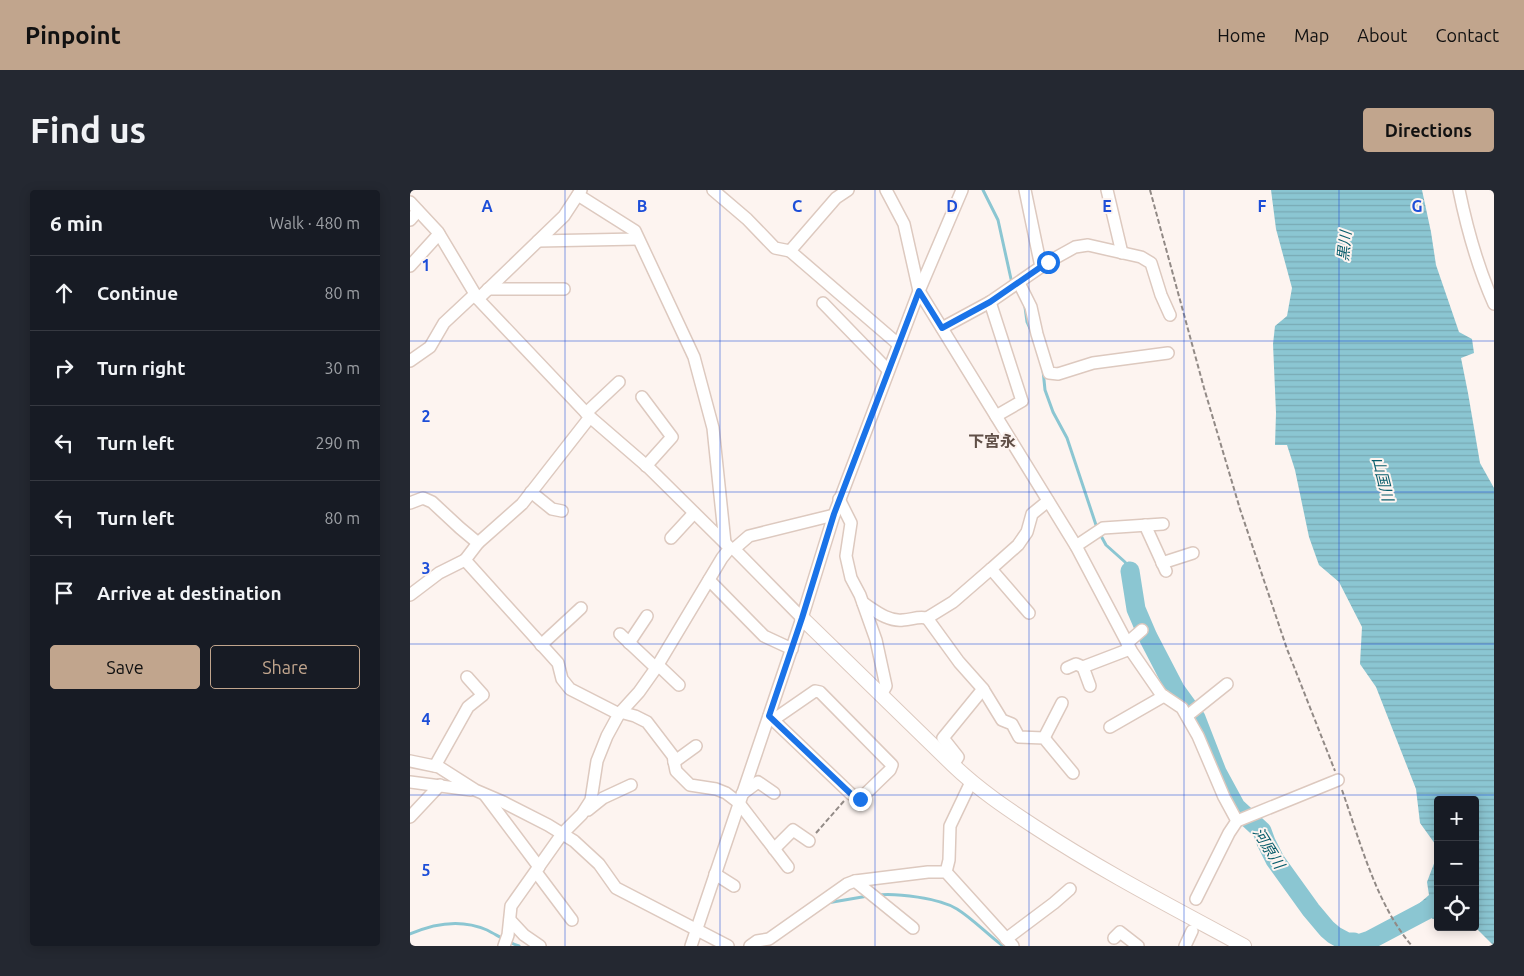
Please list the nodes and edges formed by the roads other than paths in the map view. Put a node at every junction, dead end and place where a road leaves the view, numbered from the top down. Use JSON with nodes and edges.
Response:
{"nodes":[{"id":1,"x":714,"y":190,"type":"edge"},
{"id":2,"x":848,"y":190,"type":"edge"},
{"id":3,"x":886,"y":190,"type":"edge"},
{"id":4,"x":962,"y":190,"type":"edge"},
{"id":5,"x":1025,"y":190,"type":"edge"},
{"id":6,"x":1107,"y":190,"type":"edge"},
{"id":7,"x":1460,"y":190,"type":"edge"},
{"id":8,"x":580,"y":192,"type":"edge"},
{"id":9,"x":410,"y":202,"type":"edge"},
{"id":10,"x":418,"y":211,"type":"junction"},
{"id":11,"x":410,"y":220,"type":"edge"},
{"id":12,"x":439,"y":234,"type":"junction"},
{"id":13,"x":638,"y":239,"type":"junction"},
{"id":14,"x":538,"y":241,"type":"junction"},
{"id":15,"x":790,"y":251,"type":"junction"},
{"id":16,"x":1122,"y":253,"type":"junction"},
{"id":17,"x":410,"y":266,"type":"edge"},
{"id":18,"x":1041,"y":267,"type":"junction"},
{"id":19,"x":1019,"y":283,"type":"junction"},
{"id":20,"x":488,"y":289,"type":"junction"},
{"id":21,"x":564,"y":289,"type":"dead end"},
{"id":22,"x":919,"y":291,"type":"junction"},
{"id":23,"x":477,"y":297,"type":"junction"},
{"id":24,"x":823,"y":302,"type":"dead end"},
{"id":25,"x":990,"y":302,"type":"junction"},
{"id":26,"x":1494,"y":304,"type":"edge"},
{"id":27,"x":1170,"y":315,"type":"dead end"},
{"id":28,"x":942,"y":328,"type":"junction"},
{"id":29,"x":898,"y":344,"type":"junction"},
{"id":30,"x":1168,"y":353,"type":"dead end"},
{"id":31,"x":410,"y":361,"type":"edge"},
{"id":32,"x":888,"y":370,"type":"junction"},
{"id":33,"x":619,"y":382,"type":"dead end"},
{"id":34,"x":642,"y":397,"type":"dead end"},
{"id":35,"x":588,"y":415,"type":"junction"},
{"id":36,"x":996,"y":416,"type":"junction"},
{"id":37,"x":646,"y":466,"type":"junction"},
{"id":38,"x":532,"y":492,"type":"junction"},
{"id":39,"x":839,"y":499,"type":"junction"},
{"id":40,"x":1048,"y":501,"type":"junction"},
{"id":41,"x":410,"y":503,"type":"edge"},
{"id":42,"x":562,"y":511,"type":"dead end"},
{"id":43,"x":694,"y":513,"type":"junction"},
{"id":44,"x":834,"y":514,"type":"junction"},
{"id":45,"x":1163,"y":524,"type":"dead end"},
{"id":46,"x":1145,"y":525,"type":"junction"},
{"id":47,"x":671,"y":538,"type":"dead end"},
{"id":48,"x":478,"y":543,"type":"junction"},
{"id":49,"x":1076,"y":546,"type":"junction"},
{"id":50,"x":729,"y":547,"type":"junction"},
{"id":51,"x":1193,"y":553,"type":"dead end"},
{"id":52,"x":465,"y":560,"type":"junction"},
{"id":53,"x":991,"y":569,"type":"junction"},
{"id":54,"x":709,"y":580,"type":"junction"},
{"id":55,"x":410,"y":595,"type":"edge"},
{"id":56,"x":862,"y":603,"type":"junction"},
{"id":57,"x":582,"y":608,"type":"dead end"},
{"id":58,"x":1029,"y":613,"type":"dead end"},
{"id":59,"x":647,"y":616,"type":"dead end"},
{"id":60,"x":802,"y":618,"type":"junction"},
{"id":61,"x":926,"y":618,"type":"junction"},
{"id":62,"x":1142,"y":630,"type":"dead end"},
{"id":63,"x":620,"y":634,"type":"dead end"},
{"id":64,"x":629,"y":643,"type":"junction"},
{"id":65,"x":541,"y":645,"type":"junction"},
{"id":66,"x":1128,"y":646,"type":"junction"},
{"id":67,"x":792,"y":648,"type":"junction"},
{"id":68,"x":657,"y":667,"type":"junction"},
{"id":69,"x":1083,"y":667,"type":"junction"},
{"id":70,"x":1067,"y":668,"type":"dead end"},
{"id":71,"x":467,"y":677,"type":"dead end"},
{"id":72,"x":1227,"y":684,"type":"dead end"},
{"id":73,"x":679,"y":685,"type":"dead end"},
{"id":74,"x":1090,"y":686,"type":"dead end"},
{"id":75,"x":983,"y":689,"type":"junction"},
{"id":76,"x":881,"y":695,"type":"junction"},
{"id":77,"x":1164,"y":696,"type":"junction"},
{"id":78,"x":1062,"y":703,"type":"dead end"},
{"id":79,"x":620,"y":713,"type":"junction"},
{"id":80,"x":1187,"y":716,"type":"junction"},
{"id":81,"x":771,"y":718,"type":"junction"},
{"id":82,"x":1110,"y":727,"type":"dead end"},
{"id":83,"x":1044,"y":738,"type":"junction"},
{"id":84,"x":696,"y":746,"type":"dead end"},
{"id":85,"x":410,"y":761,"type":"edge"},
{"id":86,"x":674,"y":762,"type":"junction"},
{"id":87,"x":953,"y":765,"type":"junction"},
{"id":88,"x":435,"y":766,"type":"junction"},
{"id":89,"x":1073,"y":773,"type":"dead end"},
{"id":90,"x":1338,"y":780,"type":"road end"},
{"id":91,"x":410,"y":782,"type":"edge"},
{"id":92,"x":971,"y":782,"type":"junction"},
{"id":93,"x":440,"y":785,"type":"junction"},
{"id":94,"x":631,"y":785,"type":"dead end"},
{"id":95,"x":480,"y":792,"type":"junction"},
{"id":96,"x":774,"y":793,"type":"dead end"},
{"id":97,"x":741,"y":798,"type":"junction"},
{"id":98,"x":582,"y":814,"type":"junction"},
{"id":99,"x":410,"y":817,"type":"edge"},
{"id":100,"x":1237,"y":821,"type":"junction"},
{"id":101,"x":562,"y":834,"type":"junction"},
{"id":102,"x":809,"y":841,"type":"road end"},
{"id":103,"x":774,"y":849,"type":"junction"},
{"id":104,"x":788,"y":867,"type":"dead end"},
{"id":105,"x":537,"y":870,"type":"junction"},
{"id":106,"x":946,"y":872,"type":"junction"},
{"id":107,"x":715,"y":874,"type":"junction"},
{"id":108,"x":855,"y":881,"type":"junction"},
{"id":109,"x":734,"y":886,"type":"dead end"},
{"id":110,"x":1070,"y":890,"type":"dead end"},
{"id":111,"x":1196,"y":900,"type":"dead end"},
{"id":112,"x":510,"y":920,"type":"junction"},
{"id":113,"x":572,"y":920,"type":"dead end"},
{"id":114,"x":913,"y":928,"type":"dead end"},
{"id":115,"x":696,"y":930,"type":"junction"},
{"id":116,"x":1192,"y":931,"type":"dead end"},
{"id":117,"x":1114,"y":938,"type":"dead end"},
{"id":118,"x":1010,"y":942,"type":"edge"},
{"id":119,"x":504,"y":946,"type":"edge"},
{"id":120,"x":540,"y":946,"type":"edge"},
{"id":121,"x":691,"y":946,"type":"edge"},
{"id":122,"x":728,"y":946,"type":"edge"},
{"id":123,"x":750,"y":946,"type":"edge"},
{"id":124,"x":1138,"y":946,"type":"edge"},
{"id":125,"x":1185,"y":946,"type":"edge"},
{"id":126,"x":1244,"y":946,"type":"edge"}],
"edges":[{"from":1,"to":15,"type":"street"},
{"from":2,"to":15,"type":"street"},
{"from":3,"to":22,"type":"street"},
{"from":4,"to":22,"type":"street"},
{"from":5,"to":18,"type":"street"},
{"from":6,"to":16,"type":"street"},
{"from":7,"to":26,"type":"street"},
{"from":8,"to":13,"type":"street"},
{"from":8,"to":14,"type":"street"},
{"from":9,"to":10,"type":"street"},
{"from":10,"to":11,"type":"street"},
{"from":10,"to":12,"type":"street"},
{"from":12,"to":17,"type":"street"},
{"from":12,"to":23,"type":"street"},
{"from":13,"to":14,"type":"street"},
{"from":13,"to":50,"type":"street"},
{"from":14,"to":20,"type":"street"},
{"from":15,"to":29,"type":"street"},
{"from":16,"to":18,"type":"street"},
{"from":16,"to":27,"type":"street"},
{"from":18,"to":19,"type":"street"},
{"from":19,"to":25,"type":"street"},
{"from":19,"to":30,"type":"street"},
{"from":20,"to":21,"type":"street"},
{"from":20,"to":23,"type":"street"},
{"from":22,"to":28,"type":"street"},
{"from":22,"to":29,"type":"street"},
{"from":23,"to":31,"type":"street"},
{"from":23,"to":35,"type":"street"},
{"from":24,"to":32,"type":"street"},
{"from":25,"to":28,"type":"street"},
{"from":25,"to":36,"type":"street"},
{"from":28,"to":36,"type":"street"},
{"from":29,"to":32,"type":"street"},
{"from":32,"to":39,"type":"street"},
{"from":33,"to":35,"type":"street"},
{"from":34,"to":37,"type":"street"},
{"from":35,"to":37,"type":"street"},
{"from":35,"to":38,"type":"street"},
{"from":36,"to":40,"type":"street"},
{"from":37,"to":43,"type":"street"},
{"from":38,"to":42,"type":"street"},
{"from":38,"to":48,"type":"street"},
{"from":39,"to":44,"type":"street"},
{"from":39,"to":56,"type":"street"},
{"from":40,"to":49,"type":"street"},
{"from":40,"to":53,"type":"street"},
{"from":41,"to":48,"type":"street"},
{"from":43,"to":47,"type":"street"},
{"from":43,"to":50,"type":"street"},
{"from":44,"to":50,"type":"street"},
{"from":44,"to":60,"type":"street"},
{"from":45,"to":46,"type":"street"},
{"from":46,"to":49,"type":"street"},
{"from":46,"to":51,"type":"street"},
{"from":48,"to":52,"type":"street"},
{"from":49,"to":66,"type":"street"},
{"from":50,"to":54,"type":"street"},
{"from":50,"to":60,"type":"street"},
{"from":52,"to":55,"type":"street"},
{"from":52,"to":65,"type":"street"},
{"from":53,"to":58,"type":"street"},
{"from":53,"to":61,"type":"street"},
{"from":54,"to":67,"type":"street"},
{"from":54,"to":68,"type":"street"},
{"from":56,"to":61,"type":"street"},
{"from":56,"to":76,"type":"street"},
{"from":57,"to":65,"type":"street"},
{"from":59,"to":64,"type":"street"},
{"from":60,"to":67,"type":"street"},
{"from":60,"to":76,"type":"street"},
{"from":61,"to":75,"type":"street"},
{"from":62,"to":66,"type":"street"},
{"from":63,"to":64,"type":"street"},
{"from":64,"to":68,"type":"street"},
{"from":65,"to":79,"type":"street"},
{"from":66,"to":69,"type":"street"},
{"from":66,"to":77,"type":"street"},
{"from":67,"to":81,"type":"street"},
{"from":68,"to":73,"type":"street"},
{"from":68,"to":79,"type":"street"},
{"from":69,"to":70,"type":"street"},
{"from":69,"to":74,"type":"street"},
{"from":71,"to":88,"type":"street"},
{"from":72,"to":80,"type":"street"},
{"from":75,"to":83,"type":"street"},
{"from":75,"to":87,"type":"street"},
{"from":76,"to":87,"type":"street"},
{"from":77,"to":80,"type":"street"},
{"from":77,"to":82,"type":"street"},
{"from":78,"to":83,"type":"street"},
{"from":79,"to":86,"type":"street"},
{"from":79,"to":98,"type":"street"},
{"from":80,"to":100,"type":"street"},
{"from":81,"to":81,"type":"street"},
{"from":81,"to":97,"type":"street"},
{"from":83,"to":89,"type":"street"},
{"from":84,"to":86,"type":"street"},
{"from":85,"to":88,"type":"street"},
{"from":86,"to":97,"type":"street"},
{"from":87,"to":92,"type":"street"},
{"from":88,"to":95,"type":"street"},
{"from":90,"to":100,"type":"street"},
{"from":91,"to":93,"type":"street"},
{"from":92,"to":106,"type":"street"},
{"from":92,"to":126,"type":"street"},
{"from":93,"to":95,"type":"street"},
{"from":93,"to":99,"type":"street"},
{"from":94,"to":98,"type":"street"},
{"from":95,"to":101,"type":"street"},
{"from":95,"to":105,"type":"street"},
{"from":96,"to":97,"type":"street"},
{"from":97,"to":103,"type":"street"},
{"from":97,"to":107,"type":"street"},
{"from":98,"to":101,"type":"street"},
{"from":100,"to":111,"type":"street"},
{"from":101,"to":105,"type":"street"},
{"from":101,"to":115,"type":"street"},
{"from":102,"to":103,"type":"street"},
{"from":103,"to":104,"type":"street"},
{"from":105,"to":112,"type":"street"},
{"from":105,"to":113,"type":"street"},
{"from":106,"to":108,"type":"street"},
{"from":106,"to":118,"type":"street"},
{"from":107,"to":109,"type":"street"},
{"from":107,"to":115,"type":"street"},
{"from":108,"to":114,"type":"street"},
{"from":108,"to":123,"type":"street"},
{"from":110,"to":118,"type":"street"},
{"from":112,"to":119,"type":"street"},
{"from":112,"to":120,"type":"street"},
{"from":115,"to":121,"type":"street"},
{"from":115,"to":122,"type":"street"},
{"from":116,"to":125,"type":"street"},
{"from":117,"to":124,"type":"street"}]}
